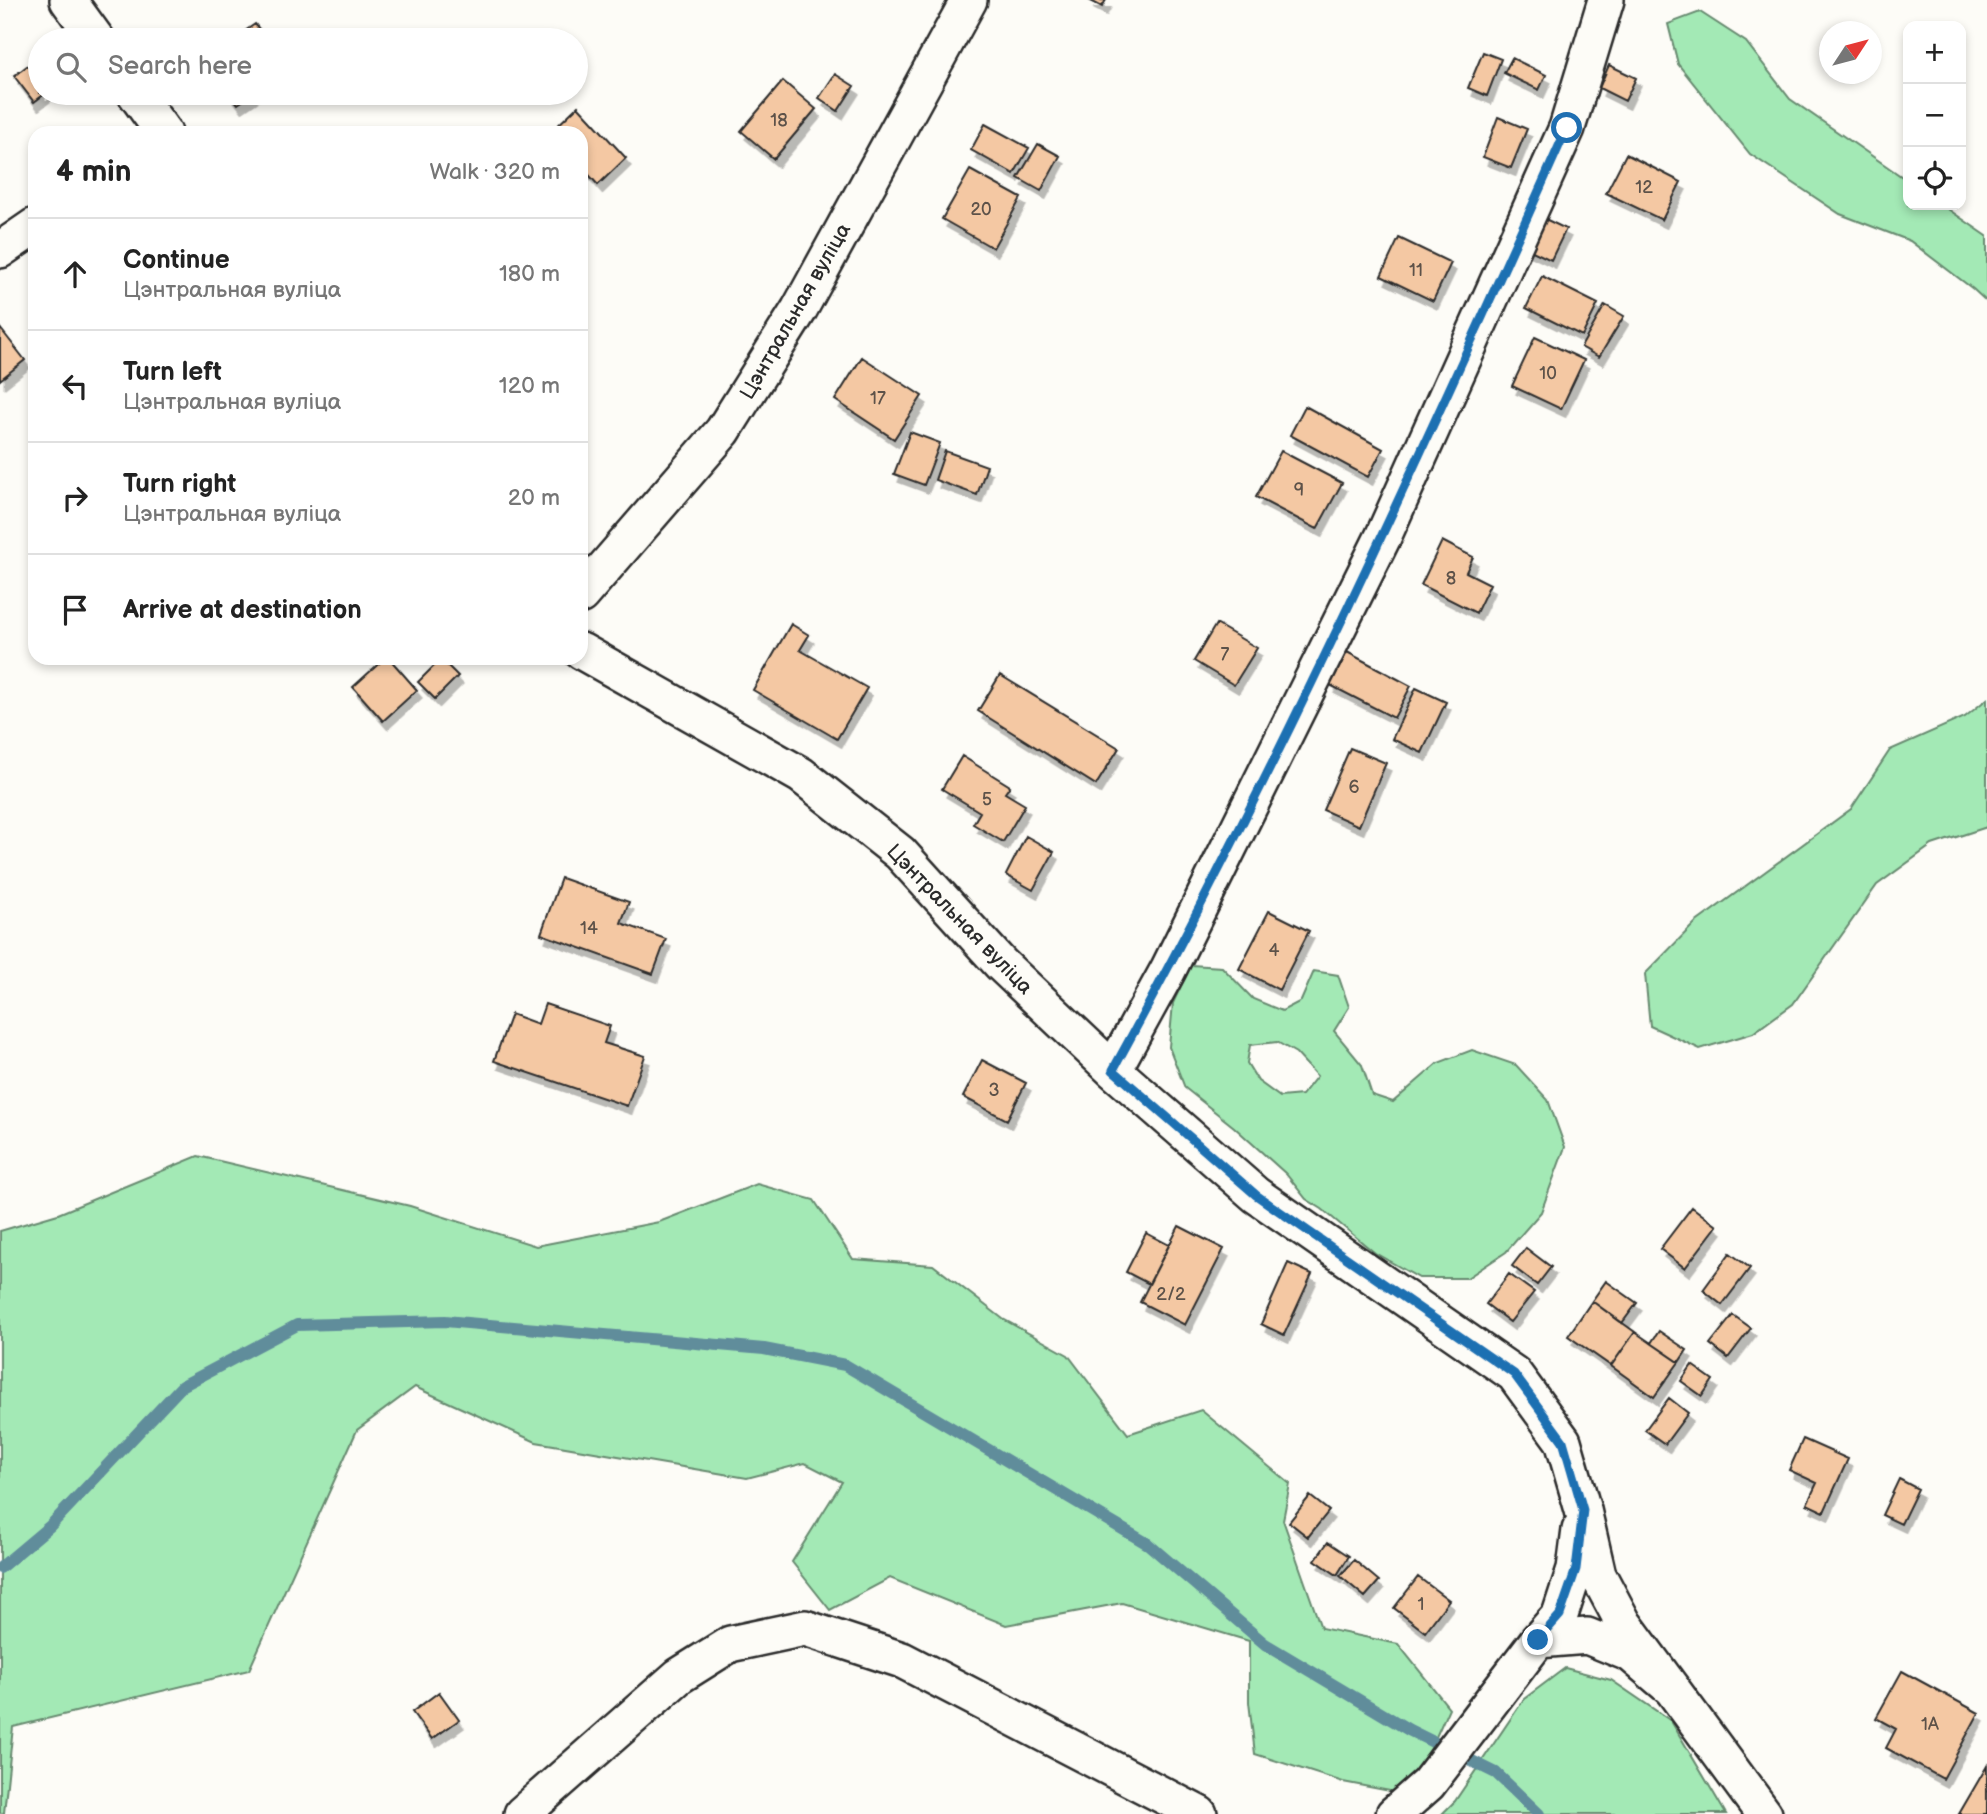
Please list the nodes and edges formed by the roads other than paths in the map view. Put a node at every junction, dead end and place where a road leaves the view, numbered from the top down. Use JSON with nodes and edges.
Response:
{"nodes":[{"id":1,"x":68,"y":0,"type":"edge"},
{"id":2,"x":969,"y":0,"type":"edge"},
{"id":3,"x":1606,"y":0,"type":"edge"},
{"id":4,"x":88,"y":28,"type":"edge"},
{"id":5,"x":144,"y":105,"type":"edge"},
{"id":6,"x":159,"y":126,"type":"edge"},
{"id":7,"x":28,"y":231,"type":"edge"},
{"id":8,"x":0,"y":250,"type":"edge"},
{"id":9,"x":588,"y":587,"type":"edge"},
{"id":10,"x":588,"y":655,"type":"edge"},
{"id":11,"x":1113,"y":1070,"type":"junction"},
{"id":12,"x":1583,"y":1510,"type":"junction"},
{"id":13,"x":1538,"y":1640,"type":"junction"},
{"id":14,"x":1672,"y":1689,"type":"junction"},
{"id":15,"x":522,"y":1814,"type":"edge"},
{"id":16,"x":1199,"y":1814,"type":"edge"},
{"id":17,"x":1394,"y":1814,"type":"edge"},
{"id":18,"x":1764,"y":1814,"type":"edge"}],
"edges":[{"from":1,"to":4,"type":"street"},
{"from":2,"to":9,"type":"street","name":"Цэнтральная вуліца"},
{"from":3,"to":11,"type":"street"},
{"from":5,"to":6,"type":"street"},
{"from":7,"to":8,"type":"street"},
{"from":10,"to":11,"type":"street","name":"Цэнтральная вуліца"},
{"from":11,"to":12,"type":"street","name":"Цэнтральная вуліца"},
{"from":12,"to":13,"type":"street","name":"Цэнтральная вуліца"},
{"from":12,"to":14,"type":"street","name":"Цэнтральная вуліца"},
{"from":13,"to":14,"type":"street"},
{"from":13,"to":17,"type":"street","name":"Цэнтральная вуліца"},
{"from":14,"to":18,"type":"street"},
{"from":15,"to":16,"type":"street"}]}
